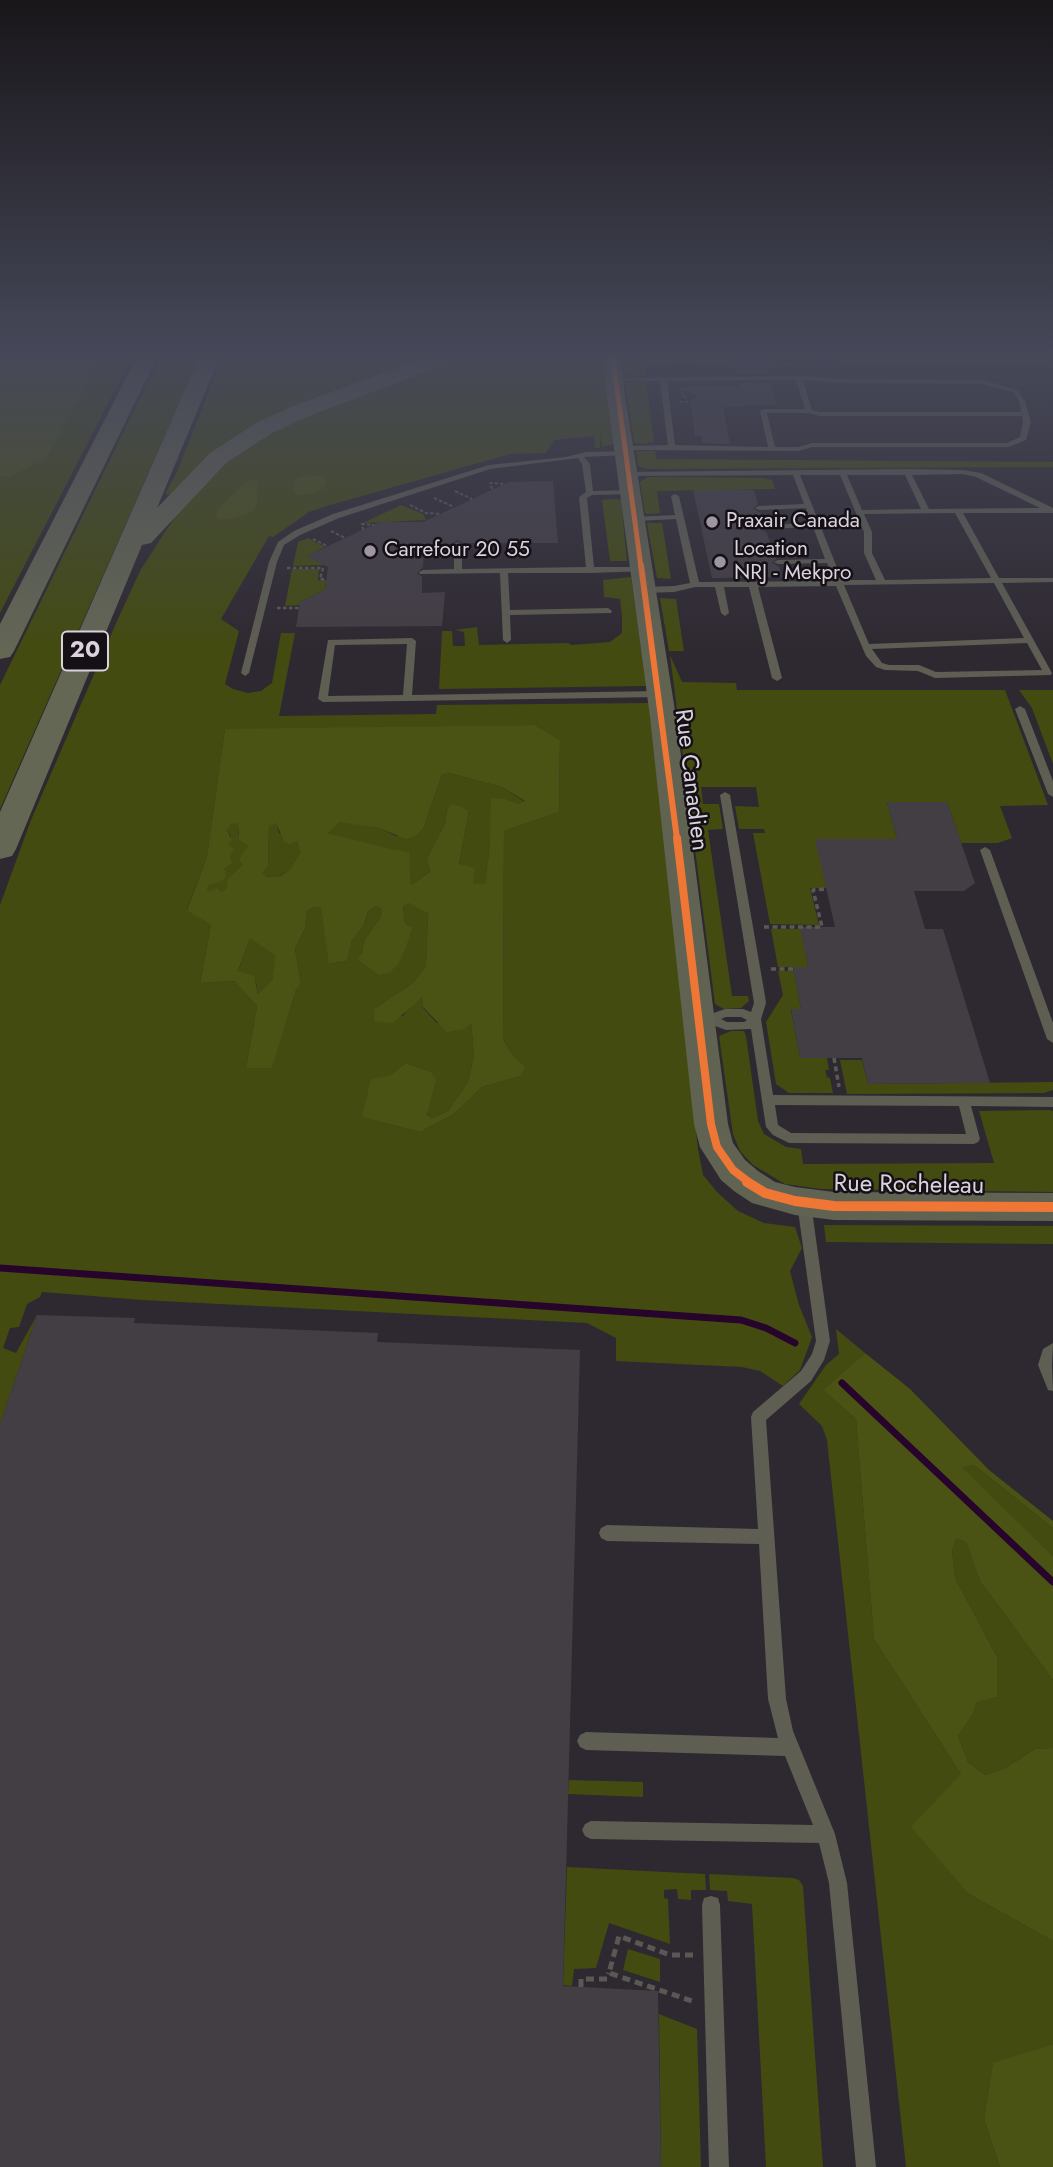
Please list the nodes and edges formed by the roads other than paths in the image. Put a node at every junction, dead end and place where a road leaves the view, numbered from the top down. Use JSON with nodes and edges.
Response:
{"nodes":[{"id":1,"x":99,"y":452,"type":"edge"},
{"id":2,"x":169,"y":452,"type":"edge"},
{"id":3,"x":229,"y":452,"type":"edge"},
{"id":4,"x":625,"y":452,"type":"edge"},
{"id":5,"x":664,"y":452,"type":"edge"},
{"id":6,"x":580,"y":456,"type":"junction"},
{"id":7,"x":907,"y":471,"type":"junction"},
{"id":8,"x":842,"y":472,"type":"junction"},
{"id":9,"x":796,"y":474,"type":"junction"},
{"id":10,"x":628,"y":477,"type":"junction"},
{"id":11,"x":590,"y":493,"type":"junction"},
{"id":12,"x":918,"y":494,"type":"junction"},
{"id":13,"x":930,"y":494,"type":"dead end"},
{"id":14,"x":675,"y":496,"type":"dead end"},
{"id":15,"x":808,"y":506,"type":"junction"},
{"id":16,"x":759,"y":508,"type":"dead end"},
{"id":17,"x":1052,"y":510,"type":"edge"},
{"id":18,"x":926,"y":511,"type":"junction"},
{"id":19,"x":958,"y":511,"type":"junction"},
{"id":20,"x":859,"y":512,"type":"junction"},
{"id":21,"x":680,"y":517,"type":"junction"},
{"id":22,"x":816,"y":525,"type":"junction"},
{"id":23,"x":765,"y":527,"type":"dead end"},
{"id":24,"x":458,"y":544,"type":"dead end"},
{"id":25,"x":126,"y":554,"type":"junction"},
{"id":26,"x":830,"y":561,"type":"junction"},
{"id":27,"x":778,"y":562,"type":"dead end"},
{"id":28,"x":590,"y":570,"type":"junction"},
{"id":29,"x":423,"y":572,"type":"dead end"},
{"id":30,"x":458,"y":572,"type":"junction"},
{"id":31,"x":504,"y":572,"type":"junction"},
{"id":32,"x":644,"y":580,"type":"junction"},
{"id":33,"x":1053,"y":580,"type":"edge"},
{"id":34,"x":997,"y":581,"type":"junction"},
{"id":35,"x":882,"y":583,"type":"junction"},
{"id":36,"x":839,"y":584,"type":"junction"},
{"id":37,"x":695,"y":585,"type":"junction"},
{"id":38,"x":719,"y":585,"type":"junction"},
{"id":39,"x":753,"y":585,"type":"junction"},
{"id":40,"x":608,"y":611,"type":"dead end"},
{"id":41,"x":505,"y":613,"type":"junction"},
{"id":42,"x":725,"y":613,"type":"dead end"},
{"id":43,"x":507,"y":640,"type":"dead end"},
{"id":44,"x":1030,"y":640,"type":"junction"},
{"id":45,"x":866,"y":647,"type":"junction"},
{"id":46,"x":0,"y":651,"type":"edge"},
{"id":47,"x":245,"y":673,"type":"dead end"},
{"id":48,"x":777,"y":678,"type":"dead end"},
{"id":49,"x":660,"y":694,"type":"junction"},
{"id":50,"x":407,"y":698,"type":"junction"},
{"id":51,"x":1020,"y":709,"type":"dead end"},
{"id":52,"x":1053,"y":794,"type":"edge"},
{"id":53,"x":725,"y":795,"type":"dead end"},
{"id":54,"x":0,"y":849,"type":"edge"},
{"id":55,"x":985,"y":850,"type":"dead end"},
{"id":56,"x":704,"y":1019,"type":"junction"},
{"id":57,"x":755,"y":1019,"type":"junction"},
{"id":58,"x":1053,"y":1039,"type":"edge"},
{"id":59,"x":768,"y":1100,"type":"junction"},
{"id":60,"x":964,"y":1102,"type":"junction"},
{"id":61,"x":1053,"y":1102,"type":"edge"},
{"id":62,"x":765,"y":1193,"type":"joint"},
{"id":63,"x":804,"y":1203,"type":"junction"},
{"id":64,"x":1053,"y":1207,"type":"edge"},
{"id":65,"x":1053,"y":1349,"type":"edge"},
{"id":66,"x":1053,"y":1385,"type":"edge"},
{"id":67,"x":607,"y":1533,"type":"dead end"},
{"id":68,"x":766,"y":1537,"type":"junction"},
{"id":69,"x":586,"y":1741,"type":"dead end"},
{"id":70,"x":791,"y":1747,"type":"junction"},
{"id":71,"x":591,"y":1830,"type":"dead end"},
{"id":72,"x":826,"y":1835,"type":"junction"},
{"id":73,"x":711,"y":1905,"type":"dead end"},
{"id":74,"x":719,"y":2167,"type":"edge"},
{"id":75,"x":866,"y":2167,"type":"edge"}],
"edges":[{"from":1,"to":46,"type":"highway"},
{"from":2,"to":25,"type":"highway","number":"20"},
{"from":3,"to":25,"type":"highway"},
{"from":4,"to":10,"type":"street","name":"Rue Canadien"},
{"from":5,"to":10,"type":"lane"},
{"from":6,"to":10,"type":"lane"},
{"from":6,"to":11,"type":"lane"},
{"from":6,"to":47,"type":"lane"},
{"from":7,"to":8,"type":"lane"},
{"from":7,"to":12,"type":"lane"},
{"from":7,"to":17,"type":"lane"},
{"from":8,"to":9,"type":"lane"},
{"from":8,"to":20,"type":"lane"},
{"from":9,"to":10,"type":"lane"},
{"from":9,"to":15,"type":"lane"},
{"from":10,"to":11,"type":"lane"},
{"from":10,"to":21,"type":"lane"},
{"from":10,"to":32,"type":"street","name":"Rue Canadien"},
{"from":11,"to":28,"type":"lane"},
{"from":12,"to":13,"type":"lane"},
{"from":12,"to":18,"type":"lane"},
{"from":14,"to":21,"type":"lane"},
{"from":15,"to":16,"type":"lane"},
{"from":15,"to":22,"type":"lane"},
{"from":17,"to":19,"type":"lane"},
{"from":18,"to":19,"type":"lane"},
{"from":18,"to":20,"type":"lane"},
{"from":19,"to":34,"type":"lane"},
{"from":20,"to":35,"type":"lane"},
{"from":21,"to":37,"type":"lane"},
{"from":22,"to":23,"type":"lane"},
{"from":22,"to":26,"type":"lane"},
{"from":24,"to":30,"type":"lane"},
{"from":25,"to":54,"type":"highway","number":"20"},
{"from":26,"to":27,"type":"lane"},
{"from":26,"to":36,"type":"lane"},
{"from":28,"to":31,"type":"lane"},
{"from":28,"to":32,"type":"lane"},
{"from":29,"to":30,"type":"lane"},
{"from":30,"to":31,"type":"lane"},
{"from":31,"to":41,"type":"lane"},
{"from":32,"to":37,"type":"lane"},
{"from":32,"to":49,"type":"street","name":"Rue Canadien"},
{"from":33,"to":34,"type":"lane"},
{"from":34,"to":35,"type":"lane"},
{"from":34,"to":44,"type":"lane"},
{"from":35,"to":36,"type":"lane"},
{"from":36,"to":39,"type":"lane"},
{"from":36,"to":45,"type":"lane"},
{"from":37,"to":38,"type":"lane"},
{"from":38,"to":39,"type":"lane"},
{"from":38,"to":42,"type":"lane"},
{"from":39,"to":48,"type":"lane"},
{"from":40,"to":41,"type":"lane"},
{"from":41,"to":43,"type":"lane"},
{"from":44,"to":45,"type":"lane"},
{"from":44,"to":45,"type":"lane"},
{"from":49,"to":50,"type":"lane"},
{"from":49,"to":56,"type":"street","name":"Rue Canadien"},
{"from":50,"to":50,"type":"lane"},
{"from":51,"to":52,"type":"lane"},
{"from":53,"to":57,"type":"lane"},
{"from":55,"to":58,"type":"lane"},
{"from":56,"to":57,"type":"lane"},
{"from":56,"to":62,"type":"street","name":"Rue Canadien"},
{"from":57,"to":59,"type":"lane"},
{"from":59,"to":60,"type":"lane"},
{"from":59,"to":60,"type":"lane"},
{"from":60,"to":61,"type":"lane"},
{"from":62,"to":63,"type":"street","name":"Rue Rocheleau"},
{"from":63,"to":64,"type":"street","name":"Rue Rocheleau"},
{"from":63,"to":68,"type":"lane"},
{"from":65,"to":66,"type":"lane"},
{"from":67,"to":68,"type":"lane"},
{"from":68,"to":70,"type":"lane"},
{"from":69,"to":70,"type":"lane"},
{"from":70,"to":72,"type":"lane"},
{"from":71,"to":72,"type":"lane"},
{"from":72,"to":75,"type":"lane"},
{"from":73,"to":74,"type":"lane"}]}
